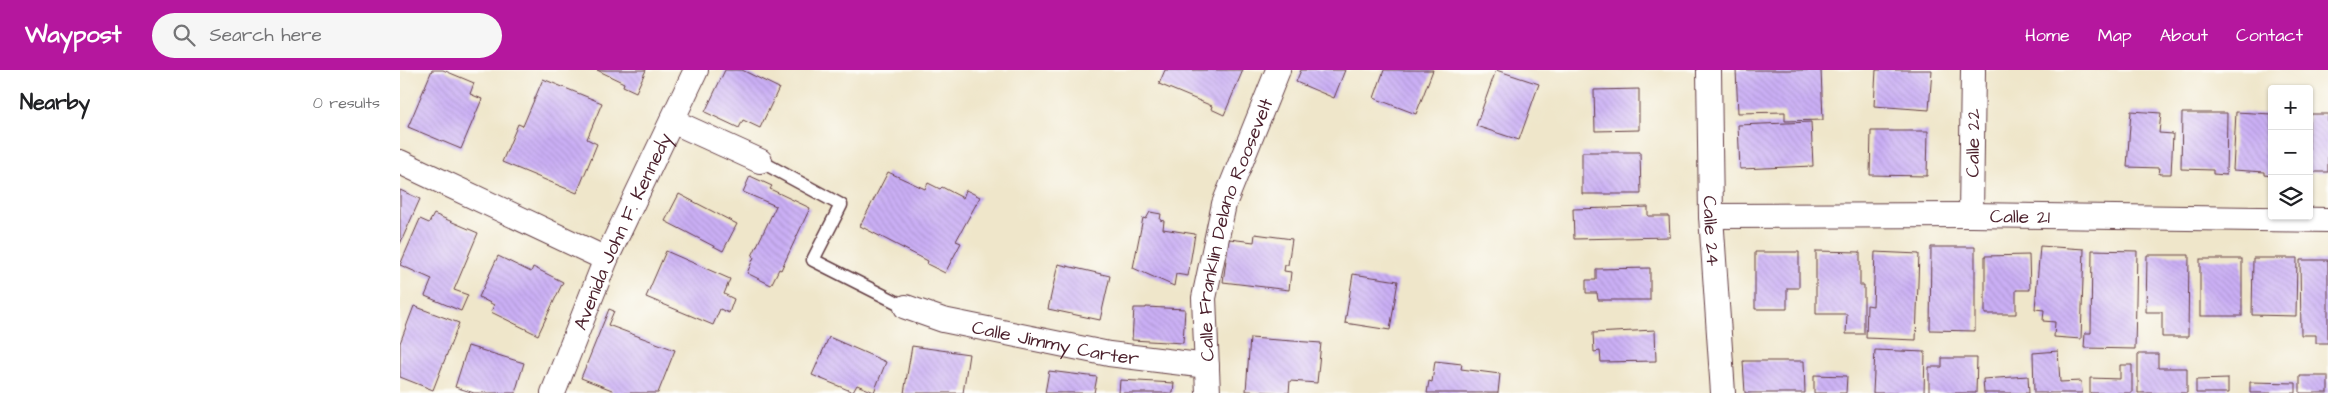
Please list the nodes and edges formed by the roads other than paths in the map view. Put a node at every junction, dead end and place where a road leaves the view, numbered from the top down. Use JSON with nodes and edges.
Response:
{"nodes":[{"id":1,"x":696,"y":70,"type":"edge"},
{"id":2,"x":1278,"y":70,"type":"edge"},
{"id":3,"x":1708,"y":70,"type":"edge"},
{"id":4,"x":1973,"y":70,"type":"edge"},
{"id":5,"x":672,"y":121,"type":"junction"},
{"id":6,"x":760,"y":161,"type":"joint"},
{"id":7,"x":400,"y":162,"type":"edge"},
{"id":8,"x":1971,"y":215,"type":"junction"},
{"id":9,"x":1711,"y":216,"type":"junction"},
{"id":10,"x":2328,"y":220,"type":"edge"},
{"id":11,"x":606,"y":259,"type":"junction"},
{"id":12,"x":906,"y":308,"type":"joint"},
{"id":13,"x":1207,"y":366,"type":"junction"},
{"id":14,"x":554,"y":393,"type":"edge"},
{"id":15,"x":1208,"y":393,"type":"edge"},
{"id":16,"x":1724,"y":393,"type":"edge"}],
"edges":[{"from":1,"to":5,"type":"street","name":"Avenida John F. Kennedy"},
{"from":2,"to":13,"type":"street","name":"Calle Franklin Delano Roosevelt"},
{"from":3,"to":9,"type":"street","name":"Calle 24"},
{"from":4,"to":8,"type":"street","name":"Calle 22"},
{"from":5,"to":6,"type":"street"},
{"from":5,"to":11,"type":"street","name":"Avenida John F. Kennedy"},
{"from":6,"to":12,"type":"lane"},
{"from":7,"to":11,"type":"street"},
{"from":8,"to":9,"type":"street","name":"Calle 21"},
{"from":8,"to":10,"type":"street","name":"Calle 21"},
{"from":9,"to":16,"type":"street","name":"Calle 24"},
{"from":11,"to":14,"type":"street","name":"Avenida John F. Kennedy"},
{"from":12,"to":13,"type":"street","name":"Calle Jimmy Carter"},
{"from":13,"to":15,"type":"street","name":"Calle Franklin Delano Roosevelt"}]}
